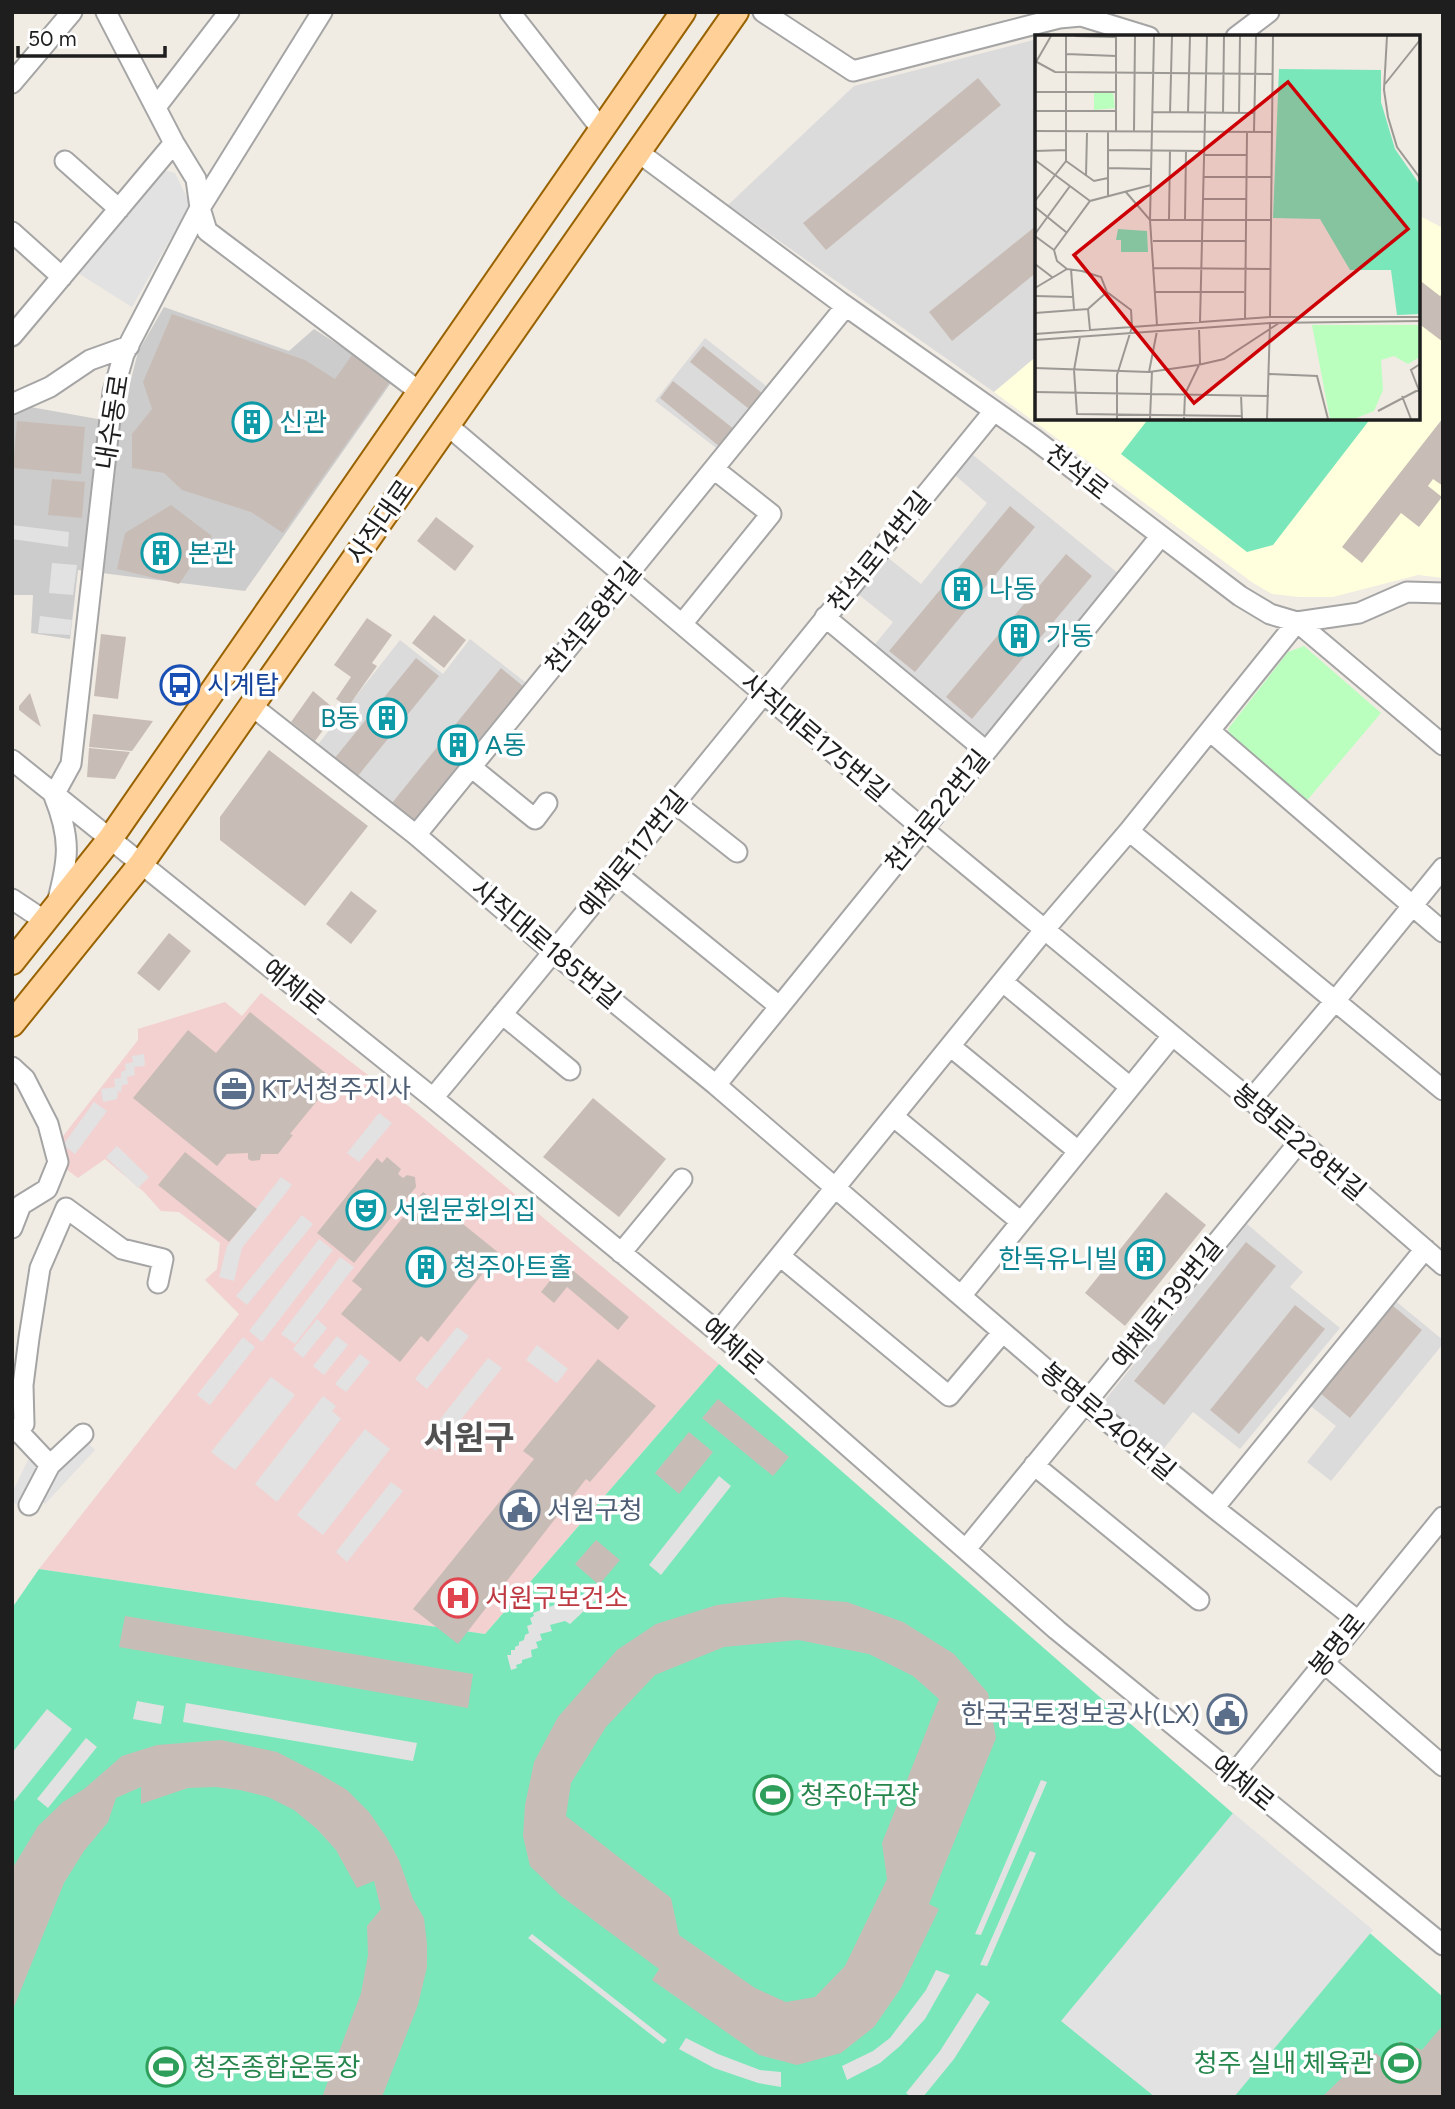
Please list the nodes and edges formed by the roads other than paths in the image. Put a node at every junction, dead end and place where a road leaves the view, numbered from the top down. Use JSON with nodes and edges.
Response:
{"nodes":[{"id":1,"x":72,"y":12,"type":"edge"},
{"id":2,"x":106,"y":12,"type":"edge"},
{"id":3,"x":229,"y":12,"type":"edge"},
{"id":4,"x":322,"y":12,"type":"edge"},
{"id":5,"x":510,"y":12,"type":"edge"},
{"id":6,"x":684,"y":12,"type":"edge"},
{"id":7,"x":736,"y":12,"type":"edge"},
{"id":8,"x":763,"y":12,"type":"edge"},
{"id":9,"x":1269,"y":12,"type":"edge"},
{"id":10,"x":1081,"y":14,"type":"edge"},
{"id":11,"x":1143,"y":35,"type":"edge"},
{"id":12,"x":1239,"y":35,"type":"edge"},
{"id":13,"x":12,"y":83,"type":"edge"},
{"id":14,"x":156,"y":107,"type":"junction"},
{"id":15,"x":602,"y":130,"type":"junction"},
{"id":16,"x":174,"y":143,"type":"junction"},
{"id":17,"x":638,"y":152,"type":"junction"},
{"id":18,"x":65,"y":161,"type":"dead end"},
{"id":19,"x":200,"y":208,"type":"junction"},
{"id":20,"x":119,"y":209,"type":"junction"},
{"id":21,"x":12,"y":232,"type":"edge"},
{"id":22,"x":62,"y":276,"type":"junction"},
{"id":23,"x":846,"y":306,"type":"junction"},
{"id":24,"x":12,"y":336,"type":"edge"},
{"id":25,"x":129,"y":346,"type":"junction"},
{"id":26,"x":420,"y":392,"type":"junction"},
{"id":27,"x":12,"y":404,"type":"edge"},
{"id":28,"x":994,"y":411,"type":"junction"},
{"id":29,"x":447,"y":425,"type":"junction"},
{"id":30,"x":714,"y":469,"type":"junction"},
{"id":31,"x":1160,"y":537,"type":"junction"},
{"id":32,"x":626,"y":578,"type":"junction"},
{"id":33,"x":1443,"y":593,"type":"edge"},
{"id":34,"x":825,"y":617,"type":"junction"},
{"id":35,"x":1297,"y":622,"type":"junction"},
{"id":36,"x":682,"y":624,"type":"junction"},
{"id":37,"x":763,"y":693,"type":"junction"},
{"id":38,"x":251,"y":706,"type":"junction"},
{"id":39,"x":1210,"y":731,"type":"junction"},
{"id":40,"x":1443,"y":745,"type":"edge"},
{"id":41,"x":986,"y":751,"type":"junction"},
{"id":42,"x":12,"y":760,"type":"edge"},
{"id":43,"x":471,"y":767,"type":"junction"},
{"id":44,"x":54,"y":795,"type":"junction"},
{"id":45,"x":547,"y":803,"type":"dead end"},
{"id":46,"x":675,"y":803,"type":"junction"},
{"id":47,"x":922,"y":828,"type":"junction"},
{"id":48,"x":1129,"y":831,"type":"junction"},
{"id":49,"x":416,"y":835,"type":"junction"},
{"id":50,"x":110,"y":839,"type":"junction"},
{"id":51,"x":737,"y":852,"type":"dead end"},
{"id":52,"x":141,"y":864,"type":"junction"},
{"id":53,"x":1443,"y":868,"type":"edge"},
{"id":54,"x":617,"y":874,"type":"junction"},
{"id":55,"x":12,"y":899,"type":"edge"},
{"id":56,"x":1411,"y":906,"type":"junction"},
{"id":57,"x":50,"y":914,"type":"junction"},
{"id":58,"x":1045,"y":929,"type":"junction"},
{"id":59,"x":1443,"y":932,"type":"edge"},
{"id":60,"x":554,"y":953,"type":"junction"},
{"id":61,"x":12,"y":962,"type":"edge"},
{"id":62,"x":1003,"y":982,"type":"junction"},
{"id":63,"x":1335,"y":1001,"type":"junction"},
{"id":64,"x":779,"y":1006,"type":"junction"},
{"id":65,"x":502,"y":1014,"type":"junction"},
{"id":66,"x":12,"y":1024,"type":"edge"},
{"id":67,"x":1172,"y":1036,"type":"junction"},
{"id":68,"x":950,"y":1046,"type":"junction"},
{"id":69,"x":12,"y":1067,"type":"edge"},
{"id":70,"x":570,"y":1070,"type":"dead end"},
{"id":71,"x":1435,"y":1084,"type":"edge"},
{"id":72,"x":716,"y":1085,"type":"junction"},
{"id":73,"x":1130,"y":1087,"type":"junction"},
{"id":74,"x":433,"y":1098,"type":"junction"},
{"id":75,"x":1250,"y":1101,"type":"junction"},
{"id":76,"x":894,"y":1117,"type":"junction"},
{"id":77,"x":1300,"y":1141,"type":"junction"},
{"id":78,"x":1078,"y":1151,"type":"junction"},
{"id":79,"x":682,"y":1179,"type":"dead end"},
{"id":80,"x":47,"y":1189,"type":"junction"},
{"id":81,"x":835,"y":1189,"type":"junction"},
{"id":82,"x":66,"y":1208,"type":"junction"},
{"id":83,"x":1021,"y":1222,"type":"junction"},
{"id":84,"x":12,"y":1228,"type":"edge"},
{"id":85,"x":1425,"y":1249,"type":"junction"},
{"id":86,"x":621,"y":1253,"type":"junction"},
{"id":87,"x":780,"y":1256,"type":"junction"},
{"id":88,"x":1443,"y":1265,"type":"edge"},
{"id":89,"x":158,"y":1283,"type":"dead end"},
{"id":90,"x":961,"y":1296,"type":"junction"},
{"id":91,"x":718,"y":1332,"type":"junction"},
{"id":92,"x":1002,"y":1333,"type":"junction"},
{"id":93,"x":1085,"y":1403,"type":"junction"},
{"id":94,"x":14,"y":1430,"type":"edge"},
{"id":95,"x":83,"y":1434,"type":"dead end"},
{"id":96,"x":50,"y":1465,"type":"junction"},
{"id":97,"x":1034,"y":1465,"type":"junction"},
{"id":98,"x":29,"y":1505,"type":"dead end"},
{"id":99,"x":1214,"y":1508,"type":"junction"},
{"id":100,"x":1443,"y":1517,"type":"edge"},
{"id":101,"x":966,"y":1549,"type":"junction"},
{"id":102,"x":1199,"y":1600,"type":"dead end"},
{"id":103,"x":1357,"y":1620,"type":"junction"},
{"id":104,"x":1323,"y":1662,"type":"junction"},
{"id":105,"x":1439,"y":1756,"type":"edge"},
{"id":106,"x":1233,"y":1775,"type":"junction"},
{"id":107,"x":1443,"y":1945,"type":"edge"}],
"edges":[{"from":1,"to":13,"type":"street"},
{"from":2,"to":14,"type":"street"},
{"from":3,"to":14,"type":"street"},
{"from":4,"to":19,"type":"street","name":"내수동로"},
{"from":5,"to":15,"type":"street"},
{"from":6,"to":15,"type":"main road","name":"사직대로"},
{"from":7,"to":17,"type":"main road","name":"사직대로"},
{"from":8,"to":10,"type":"street"},
{"from":9,"to":12,"type":"street"},
{"from":10,"to":11,"type":"street"},
{"from":14,"to":16,"type":"street"},
{"from":15,"to":26,"type":"main road","name":"사직대로"},
{"from":16,"to":19,"type":"street"},
{"from":16,"to":20,"type":"street"},
{"from":17,"to":23,"type":"street","name":"천석로"},
{"from":17,"to":29,"type":"main road","name":"사직대로"},
{"from":18,"to":20,"type":"street"},
{"from":19,"to":25,"type":"street","name":"내수동로"},
{"from":19,"to":26,"type":"street"},
{"from":20,"to":22,"type":"street"},
{"from":21,"to":22,"type":"street"},
{"from":22,"to":24,"type":"street"},
{"from":23,"to":28,"type":"street","name":"천석로"},
{"from":23,"to":30,"type":"street","name":"천석로8번길"},
{"from":25,"to":27,"type":"street"},
{"from":25,"to":44,"type":"street","name":"내수동로"},
{"from":26,"to":50,"type":"main road","name":"사직대로"},
{"from":28,"to":31,"type":"street","name":"천석로"},
{"from":28,"to":34,"type":"street","name":"천석로14번길"},
{"from":29,"to":32,"type":"street","name":"사직대로175번길"},
{"from":29,"to":38,"type":"main road","name":"사직대로"},
{"from":30,"to":32,"type":"street","name":"천석로8번길"},
{"from":30,"to":36,"type":"street"},
{"from":31,"to":35,"type":"street","name":"천석로"},
{"from":31,"to":41,"type":"street","name":"천석로22번길"},
{"from":32,"to":36,"type":"street","name":"사직대로175번길"},
{"from":32,"to":43,"type":"street","name":"천석로8번길"},
{"from":33,"to":35,"type":"street"},
{"from":34,"to":37,"type":"street","name":"천석로14번길"},
{"from":34,"to":41,"type":"street"},
{"from":35,"to":39,"type":"street"},
{"from":35,"to":40,"type":"street","name":"천석로"},
{"from":36,"to":37,"type":"street","name":"사직대로175번길"},
{"from":37,"to":46,"type":"street","name":"예체로117번길"},
{"from":37,"to":47,"type":"street","name":"사직대로175번길"},
{"from":38,"to":49,"type":"street","name":"사직대로185번길"},
{"from":38,"to":52,"type":"main road","name":"사직대로"},
{"from":39,"to":48,"type":"street"},
{"from":39,"to":56,"type":"street"},
{"from":41,"to":47,"type":"street","name":"천석로22번길"},
{"from":42,"to":44,"type":"street","name":"예체로"},
{"from":43,"to":45,"type":"street"},
{"from":43,"to":49,"type":"street","name":"천석로8번길"},
{"from":44,"to":50,"type":"street","name":"예체로"},
{"from":44,"to":57,"type":"street"},
{"from":46,"to":51,"type":"street"},
{"from":46,"to":54,"type":"street","name":"예체로117번길"},
{"from":47,"to":58,"type":"street","name":"사직대로175번길"},
{"from":47,"to":64,"type":"street","name":"천석로22번길"},
{"from":48,"to":58,"type":"street"},
{"from":48,"to":63,"type":"street"},
{"from":49,"to":60,"type":"street","name":"사직대로185번길"},
{"from":50,"to":52,"type":"street","name":"예체로"},
{"from":50,"to":57,"type":"main road","name":"사직대로"},
{"from":52,"to":66,"type":"main road","name":"사직대로"},
{"from":52,"to":74,"type":"street","name":"예체로"},
{"from":53,"to":56,"type":"street"},
{"from":54,"to":60,"type":"street","name":"예체로117번길"},
{"from":54,"to":64,"type":"street"},
{"from":55,"to":57,"type":"street"},
{"from":56,"to":59,"type":"street"},
{"from":56,"to":63,"type":"street"},
{"from":57,"to":61,"type":"main road","name":"사직대로"},
{"from":58,"to":62,"type":"street"},
{"from":58,"to":67,"type":"street","name":"봉명로228번길"},
{"from":60,"to":65,"type":"street","name":"예체로117번길"},
{"from":60,"to":72,"type":"street","name":"사직대로185번길"},
{"from":62,"to":68,"type":"street"},
{"from":62,"to":73,"type":"street"},
{"from":63,"to":71,"type":"street"},
{"from":63,"to":75,"type":"street"},
{"from":64,"to":72,"type":"street","name":"천석로22번길"},
{"from":65,"to":70,"type":"street"},
{"from":65,"to":74,"type":"street","name":"예체로117번길"},
{"from":67,"to":73,"type":"street"},
{"from":67,"to":75,"type":"street","name":"봉명로228번길"},
{"from":68,"to":76,"type":"street"},
{"from":68,"to":78,"type":"street"},
{"from":69,"to":80,"type":"street"},
{"from":72,"to":81,"type":"street","name":"사직대로185번길"},
{"from":73,"to":78,"type":"street"},
{"from":74,"to":86,"type":"street","name":"예체로"},
{"from":75,"to":77,"type":"street","name":"봉명로228번길"},
{"from":76,"to":81,"type":"street"},
{"from":76,"to":83,"type":"street"},
{"from":77,"to":85,"type":"street","name":"봉명로228번길"},
{"from":77,"to":93,"type":"street","name":"예체로139번길"},
{"from":78,"to":83,"type":"street"},
{"from":79,"to":86,"type":"street"},
{"from":80,"to":82,"type":"street"},
{"from":80,"to":84,"type":"street"},
{"from":81,"to":87,"type":"street"},
{"from":81,"to":90,"type":"street","name":"봉명로240번길"},
{"from":82,"to":89,"type":"street"},
{"from":82,"to":94,"type":"street"},
{"from":83,"to":90,"type":"street"},
{"from":85,"to":88,"type":"street","name":"봉명로228번길"},
{"from":85,"to":99,"type":"street"},
{"from":86,"to":91,"type":"street","name":"예체로"},
{"from":87,"to":91,"type":"street"},
{"from":87,"to":92,"type":"street"},
{"from":90,"to":92,"type":"street","name":"봉명로240번길"},
{"from":91,"to":101,"type":"street","name":"예체로"},
{"from":92,"to":93,"type":"street","name":"봉명로240번길"},
{"from":93,"to":97,"type":"street","name":"예체로139번길"},
{"from":93,"to":99,"type":"street","name":"봉명로240번길"},
{"from":94,"to":96,"type":"street"},
{"from":95,"to":96,"type":"street"},
{"from":96,"to":98,"type":"street"},
{"from":97,"to":101,"type":"street","name":"예체로139번길"},
{"from":97,"to":102,"type":"street"},
{"from":99,"to":103,"type":"street","name":"봉명로240번길"},
{"from":100,"to":103,"type":"street","name":"봉명로"},
{"from":101,"to":106,"type":"street","name":"예체로"},
{"from":103,"to":104,"type":"street","name":"봉명로"},
{"from":104,"to":105,"type":"street"},
{"from":104,"to":106,"type":"street","name":"봉명로"},
{"from":106,"to":107,"type":"street","name":"예체로"}]}
